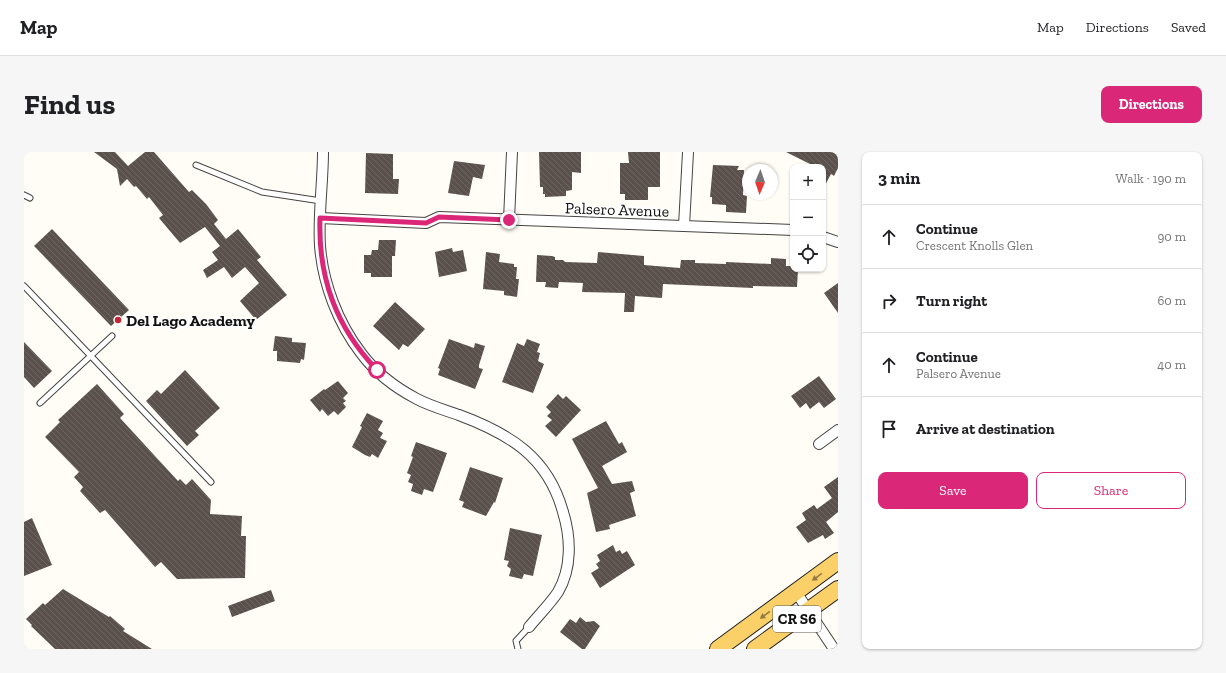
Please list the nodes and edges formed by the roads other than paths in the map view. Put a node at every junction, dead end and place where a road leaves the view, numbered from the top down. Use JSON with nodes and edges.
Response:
{"nodes":[{"id":1,"x":323,"y":152,"type":"edge"},
{"id":2,"x":512,"y":152,"type":"edge"},
{"id":3,"x":688,"y":152,"type":"edge"},
{"id":4,"x":196,"y":165,"type":"dead end"},
{"id":5,"x":24,"y":195,"type":"edge"},
{"id":6,"x":30,"y":198,"type":"dead end"},
{"id":7,"x":321,"y":201,"type":"junction"},
{"id":8,"x":320,"y":218,"type":"junction"},
{"id":9,"x":509,"y":220,"type":"junction"},
{"id":10,"x":684,"y":226,"type":"junction"},
{"id":11,"x":790,"y":230,"type":"edge"},
{"id":12,"x":826,"y":237,"type":"edge"},
{"id":13,"x":837,"y":238,"type":"edge"},
{"id":14,"x":24,"y":286,"type":"edge"},
{"id":15,"x":112,"y":336,"type":"dead end"},
{"id":16,"x":91,"y":356,"type":"junction"},
{"id":17,"x":40,"y":403,"type":"dead end"},
{"id":18,"x":838,"y":430,"type":"edge"},
{"id":19,"x":818,"y":444,"type":"dead end"},
{"id":20,"x":211,"y":482,"type":"dead end"},
{"id":21,"x":838,"y":561,"type":"edge"},
{"id":22,"x":838,"y":589,"type":"edge"},
{"id":23,"x":796,"y":592,"type":"junction"},
{"id":24,"x":808,"y":610,"type":"junction"},
{"id":25,"x":529,"y":627,"type":"joint"},
{"id":26,"x":518,"y":649,"type":"edge"},
{"id":27,"x":718,"y":649,"type":"edge"},
{"id":28,"x":755,"y":649,"type":"edge"},
{"id":29,"x":834,"y":649,"type":"edge"}],
"edges":[{"from":1,"to":7,"type":"street"},
{"from":2,"to":9,"type":"street"},
{"from":3,"to":10,"type":"street"},
{"from":4,"to":7,"type":"lane"},
{"from":5,"to":6,"type":"lane"},
{"from":7,"to":8,"type":"street"},
{"from":8,"to":9,"type":"street","name":"Palsero Avenue"},
{"from":8,"to":25,"type":"street"},
{"from":9,"to":10,"type":"street","name":"Palsero Avenue"},
{"from":10,"to":11,"type":"street","name":"Palsero Avenue"},
{"from":12,"to":13,"type":"street"},
{"from":14,"to":16,"type":"lane"},
{"from":15,"to":16,"type":"lane"},
{"from":16,"to":17,"type":"lane"},
{"from":16,"to":20,"type":"lane"},
{"from":18,"to":19,"type":"street"},
{"from":21,"to":23,"type":"main road","number":"CR S6","one_way":true},
{"from":22,"to":24,"type":"main road","number":"CR S6"},
{"from":23,"to":24,"type":"street"},
{"from":23,"to":27,"type":"main road","number":"CR S6","one_way":true},
{"from":24,"to":28,"type":"main road","number":"CR S6"},
{"from":24,"to":29,"type":"street"},
{"from":25,"to":26,"type":"lane"}]}
